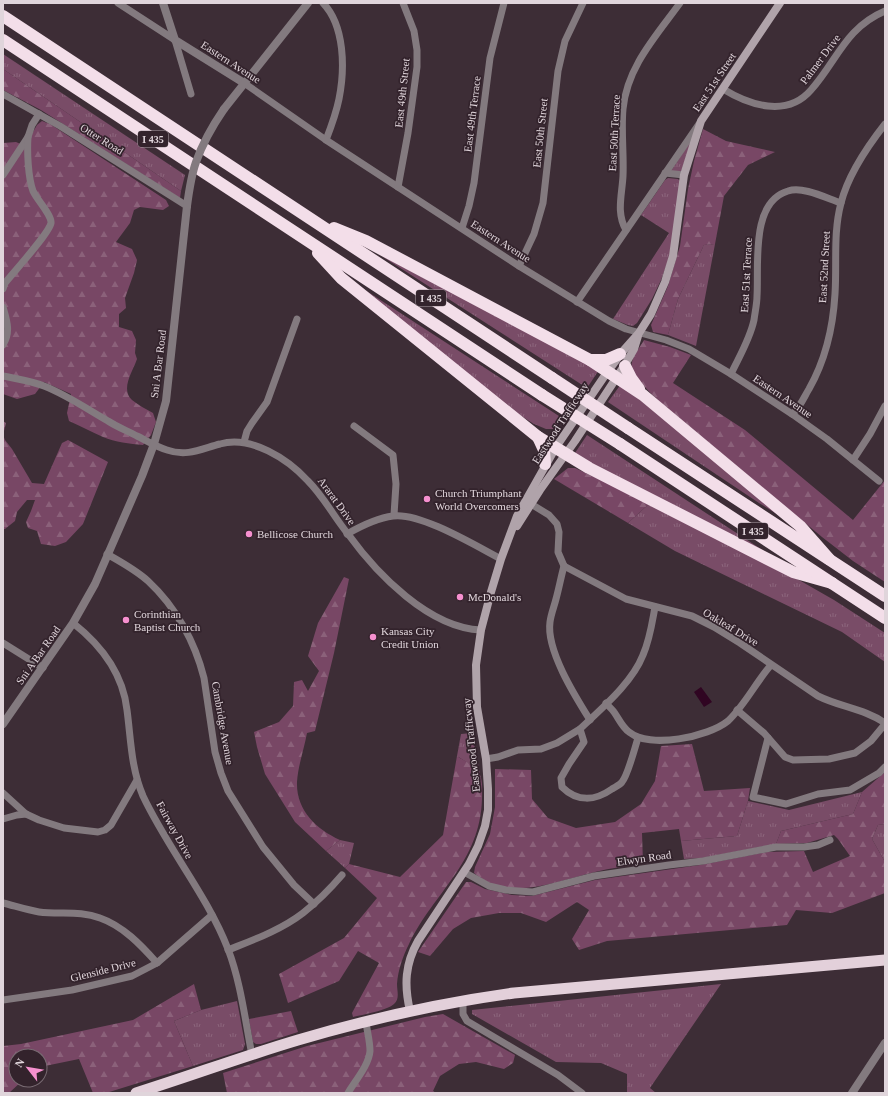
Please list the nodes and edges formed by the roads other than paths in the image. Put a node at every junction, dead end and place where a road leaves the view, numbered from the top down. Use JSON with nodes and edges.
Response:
{"nodes":[{"id":1,"x":118,"y":3,"type":"edge"},
{"id":2,"x":163,"y":3,"type":"edge"},
{"id":3,"x":308,"y":3,"type":"edge"},
{"id":4,"x":323,"y":3,"type":"edge"},
{"id":5,"x":403,"y":3,"type":"edge"},
{"id":6,"x":504,"y":3,"type":"edge"},
{"id":7,"x":583,"y":3,"type":"edge"},
{"id":8,"x":680,"y":3,"type":"edge"},
{"id":9,"x":780,"y":3,"type":"edge"},
{"id":10,"x":885,"y":11,"type":"edge"},
{"id":11,"x":3,"y":16,"type":"edge"},
{"id":12,"x":3,"y":40,"type":"edge"},
{"id":13,"x":175,"y":40,"type":"junction"},
{"id":14,"x":244,"y":83,"type":"junction"},
{"id":15,"x":723,"y":89,"type":"junction"},
{"id":16,"x":3,"y":94,"type":"edge"},
{"id":17,"x":191,"y":94,"type":"dead end"},
{"id":18,"x":39,"y":114,"type":"junction"},
{"id":19,"x":701,"y":121,"type":"junction"},
{"id":20,"x":885,"y":124,"type":"edge"},
{"id":21,"x":28,"y":136,"type":"junction"},
{"id":22,"x":326,"y":140,"type":"junction"},
{"id":23,"x":665,"y":173,"type":"junction"},
{"id":24,"x":3,"y":175,"type":"edge"},
{"id":25,"x":684,"y":175,"type":"junction"},
{"id":26,"x":398,"y":187,"type":"junction"},
{"id":27,"x":841,"y":203,"type":"junction"},
{"id":28,"x":187,"y":206,"type":"junction"},
{"id":29,"x":310,"y":218,"type":"junction"},
{"id":30,"x":462,"y":228,"type":"junction"},
{"id":31,"x":626,"y":230,"type":"junction"},
{"id":32,"x":303,"y":238,"type":"junction"},
{"id":33,"x":519,"y":266,"type":"junction"},
{"id":34,"x":3,"y":289,"type":"edge"},
{"id":35,"x":577,"y":302,"type":"junction"},
{"id":36,"x":3,"y":307,"type":"edge"},
{"id":37,"x":297,"y":319,"type":"dead end"},
{"id":38,"x":639,"y":333,"type":"junction"},
{"id":39,"x":3,"y":345,"type":"edge"},
{"id":40,"x":620,"y":354,"type":"junction"},
{"id":41,"x":590,"y":360,"type":"junction"},
{"id":42,"x":625,"y":366,"type":"junction"},
{"id":43,"x":731,"y":374,"type":"junction"},
{"id":44,"x":612,"y":375,"type":"junction"},
{"id":45,"x":3,"y":376,"type":"edge"},
{"id":46,"x":643,"y":395,"type":"junction"},
{"id":47,"x":885,"y":406,"type":"edge"},
{"id":48,"x":792,"y":414,"type":"junction"},
{"id":49,"x":354,"y":426,"type":"dead end"},
{"id":50,"x":538,"y":437,"type":"junction"},
{"id":51,"x":244,"y":442,"type":"junction"},
{"id":52,"x":154,"y":444,"type":"junction"},
{"id":53,"x":556,"y":448,"type":"junction"},
{"id":54,"x":566,"y":454,"type":"junction"},
{"id":55,"x":853,"y":460,"type":"junction"},
{"id":56,"x":545,"y":464,"type":"junction"},
{"id":57,"x":879,"y":481,"type":"dead end"},
{"id":58,"x":531,"y":504,"type":"junction"},
{"id":59,"x":394,"y":515,"type":"junction"},
{"id":60,"x":512,"y":533,"type":"junction"},
{"id":61,"x":347,"y":534,"type":"junction"},
{"id":62,"x":107,"y":554,"type":"junction"},
{"id":63,"x":501,"y":559,"type":"junction"},
{"id":64,"x":829,"y":560,"type":"junction"},
{"id":65,"x":564,"y":566,"type":"junction"},
{"id":66,"x":832,"y":583,"type":"junction"},
{"id":67,"x":885,"y":596,"type":"edge"},
{"id":68,"x":655,"y":607,"type":"junction"},
{"id":69,"x":885,"y":618,"type":"edge"},
{"id":70,"x":73,"y":623,"type":"junction"},
{"id":71,"x":481,"y":630,"type":"junction"},
{"id":72,"x":3,"y":642,"type":"edge"},
{"id":73,"x":771,"y":665,"type":"junction"},
{"id":74,"x":43,"y":668,"type":"junction"},
{"id":75,"x":606,"y":703,"type":"junction"},
{"id":76,"x":737,"y":710,"type":"junction"},
{"id":77,"x":590,"y":720,"type":"junction"},
{"id":78,"x":3,"y":724,"type":"edge"},
{"id":79,"x":885,"y":724,"type":"edge"},
{"id":80,"x":580,"y":729,"type":"junction"},
{"id":81,"x":638,"y":738,"type":"junction"},
{"id":82,"x":768,"y":738,"type":"junction"},
{"id":83,"x":486,"y":759,"type":"junction"},
{"id":84,"x":885,"y":767,"type":"edge"},
{"id":85,"x":137,"y":780,"type":"junction"},
{"id":86,"x":3,"y":793,"type":"edge"},
{"id":87,"x":26,"y":814,"type":"junction"},
{"id":88,"x":3,"y":819,"type":"edge"},
{"id":89,"x":830,"y":840,"type":"dead end"},
{"id":90,"x":464,"y":872,"type":"junction"},
{"id":91,"x":342,"y":875,"type":"dead end"},
{"id":92,"x":3,"y":903,"type":"edge"},
{"id":93,"x":314,"y":904,"type":"junction"},
{"id":94,"x":212,"y":915,"type":"junction"},
{"id":95,"x":228,"y":950,"type":"junction"},
{"id":96,"x":885,"y":960,"type":"edge"},
{"id":97,"x":157,"y":963,"type":"junction"},
{"id":98,"x":3,"y":1000,"type":"edge"},
{"id":99,"x":463,"y":1000,"type":"junction"},
{"id":100,"x":410,"y":1011,"type":"junction"},
{"id":101,"x":366,"y":1022,"type":"junction"},
{"id":102,"x":885,"y":1042,"type":"edge"},
{"id":103,"x":252,"y":1055,"type":"junction"},
{"id":104,"x":136,"y":1093,"type":"edge"},
{"id":105,"x":348,"y":1093,"type":"edge"},
{"id":106,"x":582,"y":1093,"type":"edge"},
{"id":107,"x":852,"y":1093,"type":"edge"}],
"edges":[{"from":1,"to":13,"type":"street","name":"Eastern Avenue"},
{"from":2,"to":13,"type":"street"},
{"from":3,"to":14,"type":"street","name":"Sni A Bar Road"},
{"from":4,"to":22,"type":"street"},
{"from":5,"to":26,"type":"street","name":"East 49th Street"},
{"from":6,"to":30,"type":"street","name":"East 49th Terrace"},
{"from":7,"to":33,"type":"street","name":"East 50th Street"},
{"from":8,"to":31,"type":"street","name":"East 50th Terrace"},
{"from":9,"to":15,"type":"main road","name":"East 51st Street"},
{"from":10,"to":15,"type":"street","name":"Palmer Drive"},
{"from":11,"to":29,"type":"highway","number":"I 435"},
{"from":12,"to":32,"type":"highway","number":"I 435"},
{"from":13,"to":14,"type":"street","name":"Eastern Avenue"},
{"from":13,"to":17,"type":"street"},
{"from":14,"to":22,"type":"street","name":"Eastern Avenue"},
{"from":14,"to":28,"type":"street","name":"Sni A Bar Road","bridge":true},
{"from":15,"to":19,"type":"main road","name":"East 51st Street"},
{"from":16,"to":18,"type":"street","name":"Otter Road"},
{"from":18,"to":21,"type":"street"},
{"from":18,"to":28,"type":"street","name":"Otter Road"},
{"from":19,"to":23,"type":"street","name":"East 51st Street"},
{"from":19,"to":25,"type":"main road","name":"Eastwood Trafficway"},
{"from":20,"to":27,"type":"street","name":"East 52nd Street"},
{"from":21,"to":24,"type":"street"},
{"from":21,"to":34,"type":"street"},
{"from":22,"to":26,"type":"street","name":"Eastern Avenue"},
{"from":23,"to":25,"type":"street"},
{"from":23,"to":31,"type":"street","name":"East 51st Street"},
{"from":25,"to":38,"type":"main road","name":"Eastwood Trafficway"},
{"from":26,"to":30,"type":"street","name":"Eastern Avenue"},
{"from":27,"to":43,"type":"street","name":"East 51st Terrace"},
{"from":27,"to":48,"type":"street","name":"East 52nd Street"},
{"from":28,"to":52,"type":"street","name":"Sni A Bar Road"},
{"from":29,"to":41,"type":"highway"},
{"from":29,"to":64,"type":"highway","number":"I 435","bridge":true},
{"from":30,"to":33,"type":"street","name":"Eastern Avenue"},
{"from":31,"to":35,"type":"street","name":"East 51st Street"},
{"from":32,"to":50,"type":"highway"},
{"from":32,"to":66,"type":"highway","number":"I 435","bridge":true},
{"from":33,"to":35,"type":"street","name":"Eastern Avenue"},
{"from":35,"to":38,"type":"street","name":"Eastern Avenue"},
{"from":36,"to":39,"type":"street"},
{"from":37,"to":51,"type":"street"},
{"from":38,"to":40,"type":"main road","name":"Eastwood Trafficway"},
{"from":38,"to":42,"type":"main road","name":"Eastwood Trafficway"},
{"from":38,"to":43,"type":"street","name":"Eastern Avenue"},
{"from":40,"to":41,"type":"highway"},
{"from":40,"to":44,"type":"main road","name":"Eastwood Trafficway"},
{"from":41,"to":44,"type":"highway"},
{"from":42,"to":44,"type":"main road","name":"Eastwood Trafficway"},
{"from":42,"to":46,"type":"highway"},
{"from":43,"to":48,"type":"street","name":"Eastern Avenue"},
{"from":44,"to":46,"type":"highway"},
{"from":44,"to":53,"type":"main road","name":"Eastwood Trafficway"},
{"from":44,"to":54,"type":"main road","name":"Eastwood Trafficway"},
{"from":45,"to":52,"type":"street","name":"Ararat Drive"},
{"from":46,"to":64,"type":"highway"},
{"from":47,"to":55,"type":"street"},
{"from":48,"to":55,"type":"street","name":"Eastern Avenue"},
{"from":49,"to":59,"type":"street"},
{"from":50,"to":53,"type":"highway"},
{"from":50,"to":56,"type":"highway"},
{"from":51,"to":52,"type":"street","name":"Ararat Drive"},
{"from":51,"to":61,"type":"street","name":"Ararat Drive"},
{"from":52,"to":62,"type":"street","name":"Sni A Bar Road"},
{"from":53,"to":54,"type":"highway"},
{"from":53,"to":56,"type":"main road","name":"Eastwood Trafficway"},
{"from":54,"to":58,"type":"main road","name":"Eastwood Trafficway"},
{"from":54,"to":66,"type":"highway"},
{"from":55,"to":57,"type":"street","name":"Eastern Avenue"},
{"from":56,"to":60,"type":"main road","name":"Eastwood Trafficway"},
{"from":58,"to":60,"type":"main road","name":"Eastwood Trafficway"},
{"from":58,"to":65,"type":"street"},
{"from":59,"to":61,"type":"street"},
{"from":59,"to":63,"type":"street"},
{"from":60,"to":63,"type":"main road","name":"Eastwood Trafficway"},
{"from":61,"to":71,"type":"street","name":"Ararat Drive"},
{"from":62,"to":70,"type":"street","name":"Sni A Bar Road"},
{"from":62,"to":93,"type":"street","name":"Cambridge Avenue"},
{"from":63,"to":71,"type":"main road","name":"Eastwood Trafficway"},
{"from":64,"to":67,"type":"highway","number":"I 435"},
{"from":65,"to":68,"type":"street","name":"Oakleaf Drive"},
{"from":65,"to":77,"type":"street"},
{"from":66,"to":69,"type":"highway","number":"I 435"},
{"from":68,"to":73,"type":"street","name":"Oakleaf Drive"},
{"from":68,"to":75,"type":"street"},
{"from":70,"to":74,"type":"street","name":"Sni A Bar Road"},
{"from":70,"to":85,"type":"street","name":"Fairway Drive"},
{"from":71,"to":83,"type":"main road","name":"Eastwood Trafficway"},
{"from":72,"to":74,"type":"street"},
{"from":73,"to":76,"type":"street"},
{"from":73,"to":79,"type":"street","name":"Oakleaf Drive"},
{"from":74,"to":78,"type":"street","name":"Sni A Bar Road"},
{"from":75,"to":77,"type":"street"},
{"from":75,"to":81,"type":"street"},
{"from":76,"to":81,"type":"street"},
{"from":76,"to":82,"type":"street"},
{"from":77,"to":80,"type":"street"},
{"from":79,"to":82,"type":"street"},
{"from":80,"to":81,"type":"street"},
{"from":80,"to":83,"type":"street"},
{"from":82,"to":84,"type":"street"},
{"from":83,"to":90,"type":"main road","name":"Eastwood Trafficway"},
{"from":85,"to":87,"type":"street"},
{"from":85,"to":94,"type":"street","name":"Fairway Drive"},
{"from":86,"to":87,"type":"street"},
{"from":87,"to":88,"type":"street"},
{"from":89,"to":90,"type":"street","name":"Elwyn Road"},
{"from":90,"to":100,"type":"main road","name":"Eastwood Trafficway"},
{"from":91,"to":93,"type":"street"},
{"from":92,"to":97,"type":"street"},
{"from":93,"to":95,"type":"street"},
{"from":94,"to":95,"type":"street","name":"Fairway Drive"},
{"from":94,"to":97,"type":"street","name":"Glenside Drive"},
{"from":95,"to":103,"type":"street","name":"Fairway Drive"},
{"from":96,"to":99,"type":"highway"},
{"from":97,"to":98,"type":"street","name":"Glenside Drive"},
{"from":99,"to":100,"type":"highway"},
{"from":99,"to":106,"type":"street"},
{"from":100,"to":101,"type":"highway"},
{"from":101,"to":103,"type":"highway"},
{"from":101,"to":105,"type":"street"},
{"from":102,"to":107,"type":"street"},
{"from":103,"to":104,"type":"highway"}]}
